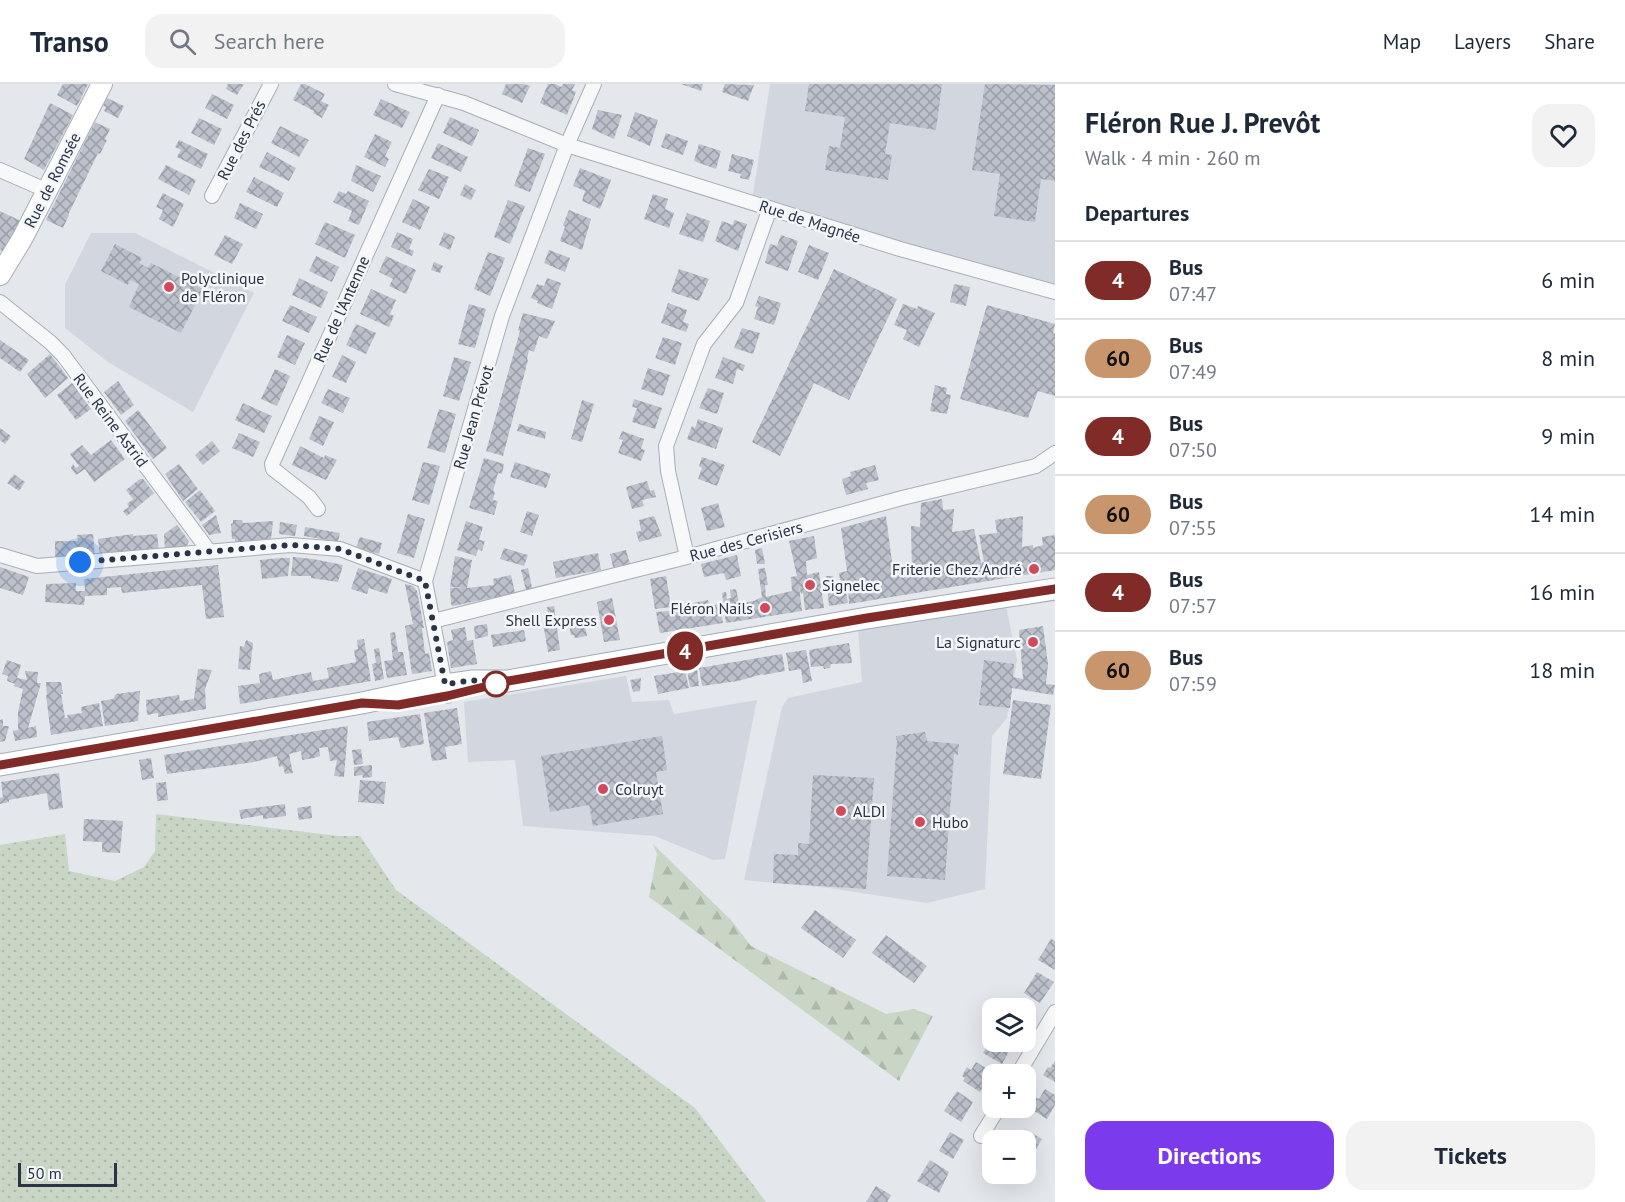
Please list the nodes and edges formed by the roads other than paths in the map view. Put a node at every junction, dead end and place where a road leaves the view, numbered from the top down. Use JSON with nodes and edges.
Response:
{"nodes":[{"id":1,"x":102,"y":84,"type":"edge"},
{"id":2,"x":271,"y":84,"type":"edge"},
{"id":3,"x":395,"y":84,"type":"edge"},
{"id":4,"x":594,"y":84,"type":"edge"},
{"id":5,"x":438,"y":95,"type":"junction"},
{"id":6,"x":567,"y":145,"type":"junction"},
{"id":7,"x":0,"y":170,"type":"edge"},
{"id":8,"x":48,"y":191,"type":"junction"},
{"id":9,"x":212,"y":196,"type":"dead end"},
{"id":10,"x":770,"y":208,"type":"junction"},
{"id":11,"x":0,"y":275,"type":"edge"},
{"id":12,"x":1055,"y":292,"type":"edge"},
{"id":13,"x":0,"y":302,"type":"edge"},
{"id":14,"x":1055,"y":453,"type":"edge"},
{"id":15,"x":318,"y":509,"type":"dead end"},
{"id":16,"x":209,"y":551,"type":"junction"},
{"id":17,"x":0,"y":555,"type":"edge"},
{"id":18,"x":687,"y":557,"type":"junction"},
{"id":19,"x":425,"y":581,"type":"junction"},
{"id":20,"x":1052,"y":590,"type":"edge"},
{"id":21,"x":433,"y":621,"type":"junction"},
{"id":22,"x":446,"y":690,"type":"junction"},
{"id":23,"x":0,"y":765,"type":"edge"},
{"id":24,"x":1055,"y":1012,"type":"edge"},
{"id":25,"x":1024,"y":1064,"type":"edge"},
{"id":26,"x":992,"y":1118,"type":"edge"},
{"id":27,"x":981,"y":1136,"type":"dead end"}],
"edges":[{"from":1,"to":8,"type":"main road","name":"Rue de Romsée"},
{"from":2,"to":9,"type":"street","name":"Rue des Prés"},
{"from":3,"to":5,"type":"street","name":"Rue de Magnée"},
{"from":4,"to":6,"type":"street","name":"Rue Jean Prévot"},
{"from":5,"to":6,"type":"street","name":"Rue de Magnée"},
{"from":5,"to":15,"type":"street","name":"Rue de l'Antenne"},
{"from":6,"to":10,"type":"street","name":"Rue de Magnée"},
{"from":6,"to":19,"type":"street","name":"Rue Jean Prévot"},
{"from":7,"to":8,"type":"street"},
{"from":8,"to":11,"type":"main road","name":"Rue de Romsée"},
{"from":10,"to":12,"type":"street","name":"Rue de Magnée"},
{"from":10,"to":18,"type":"street"},
{"from":13,"to":16,"type":"street","name":"Rue Reine Astrid"},
{"from":14,"to":18,"type":"street","name":"Rue des Cerisiers"},
{"from":16,"to":17,"type":"street"},
{"from":16,"to":19,"type":"street"},
{"from":18,"to":21,"type":"street","name":"Rue des Cerisiers"},
{"from":19,"to":21,"type":"street","name":"Rue Jean Prévot"},
{"from":20,"to":22,"type":"main road"},
{"from":21,"to":22,"type":"street","name":"Rue Jean Prévot"},
{"from":22,"to":23,"type":"main road"},
{"from":24,"to":25,"type":"street"},
{"from":26,"to":27,"type":"street"}]}
